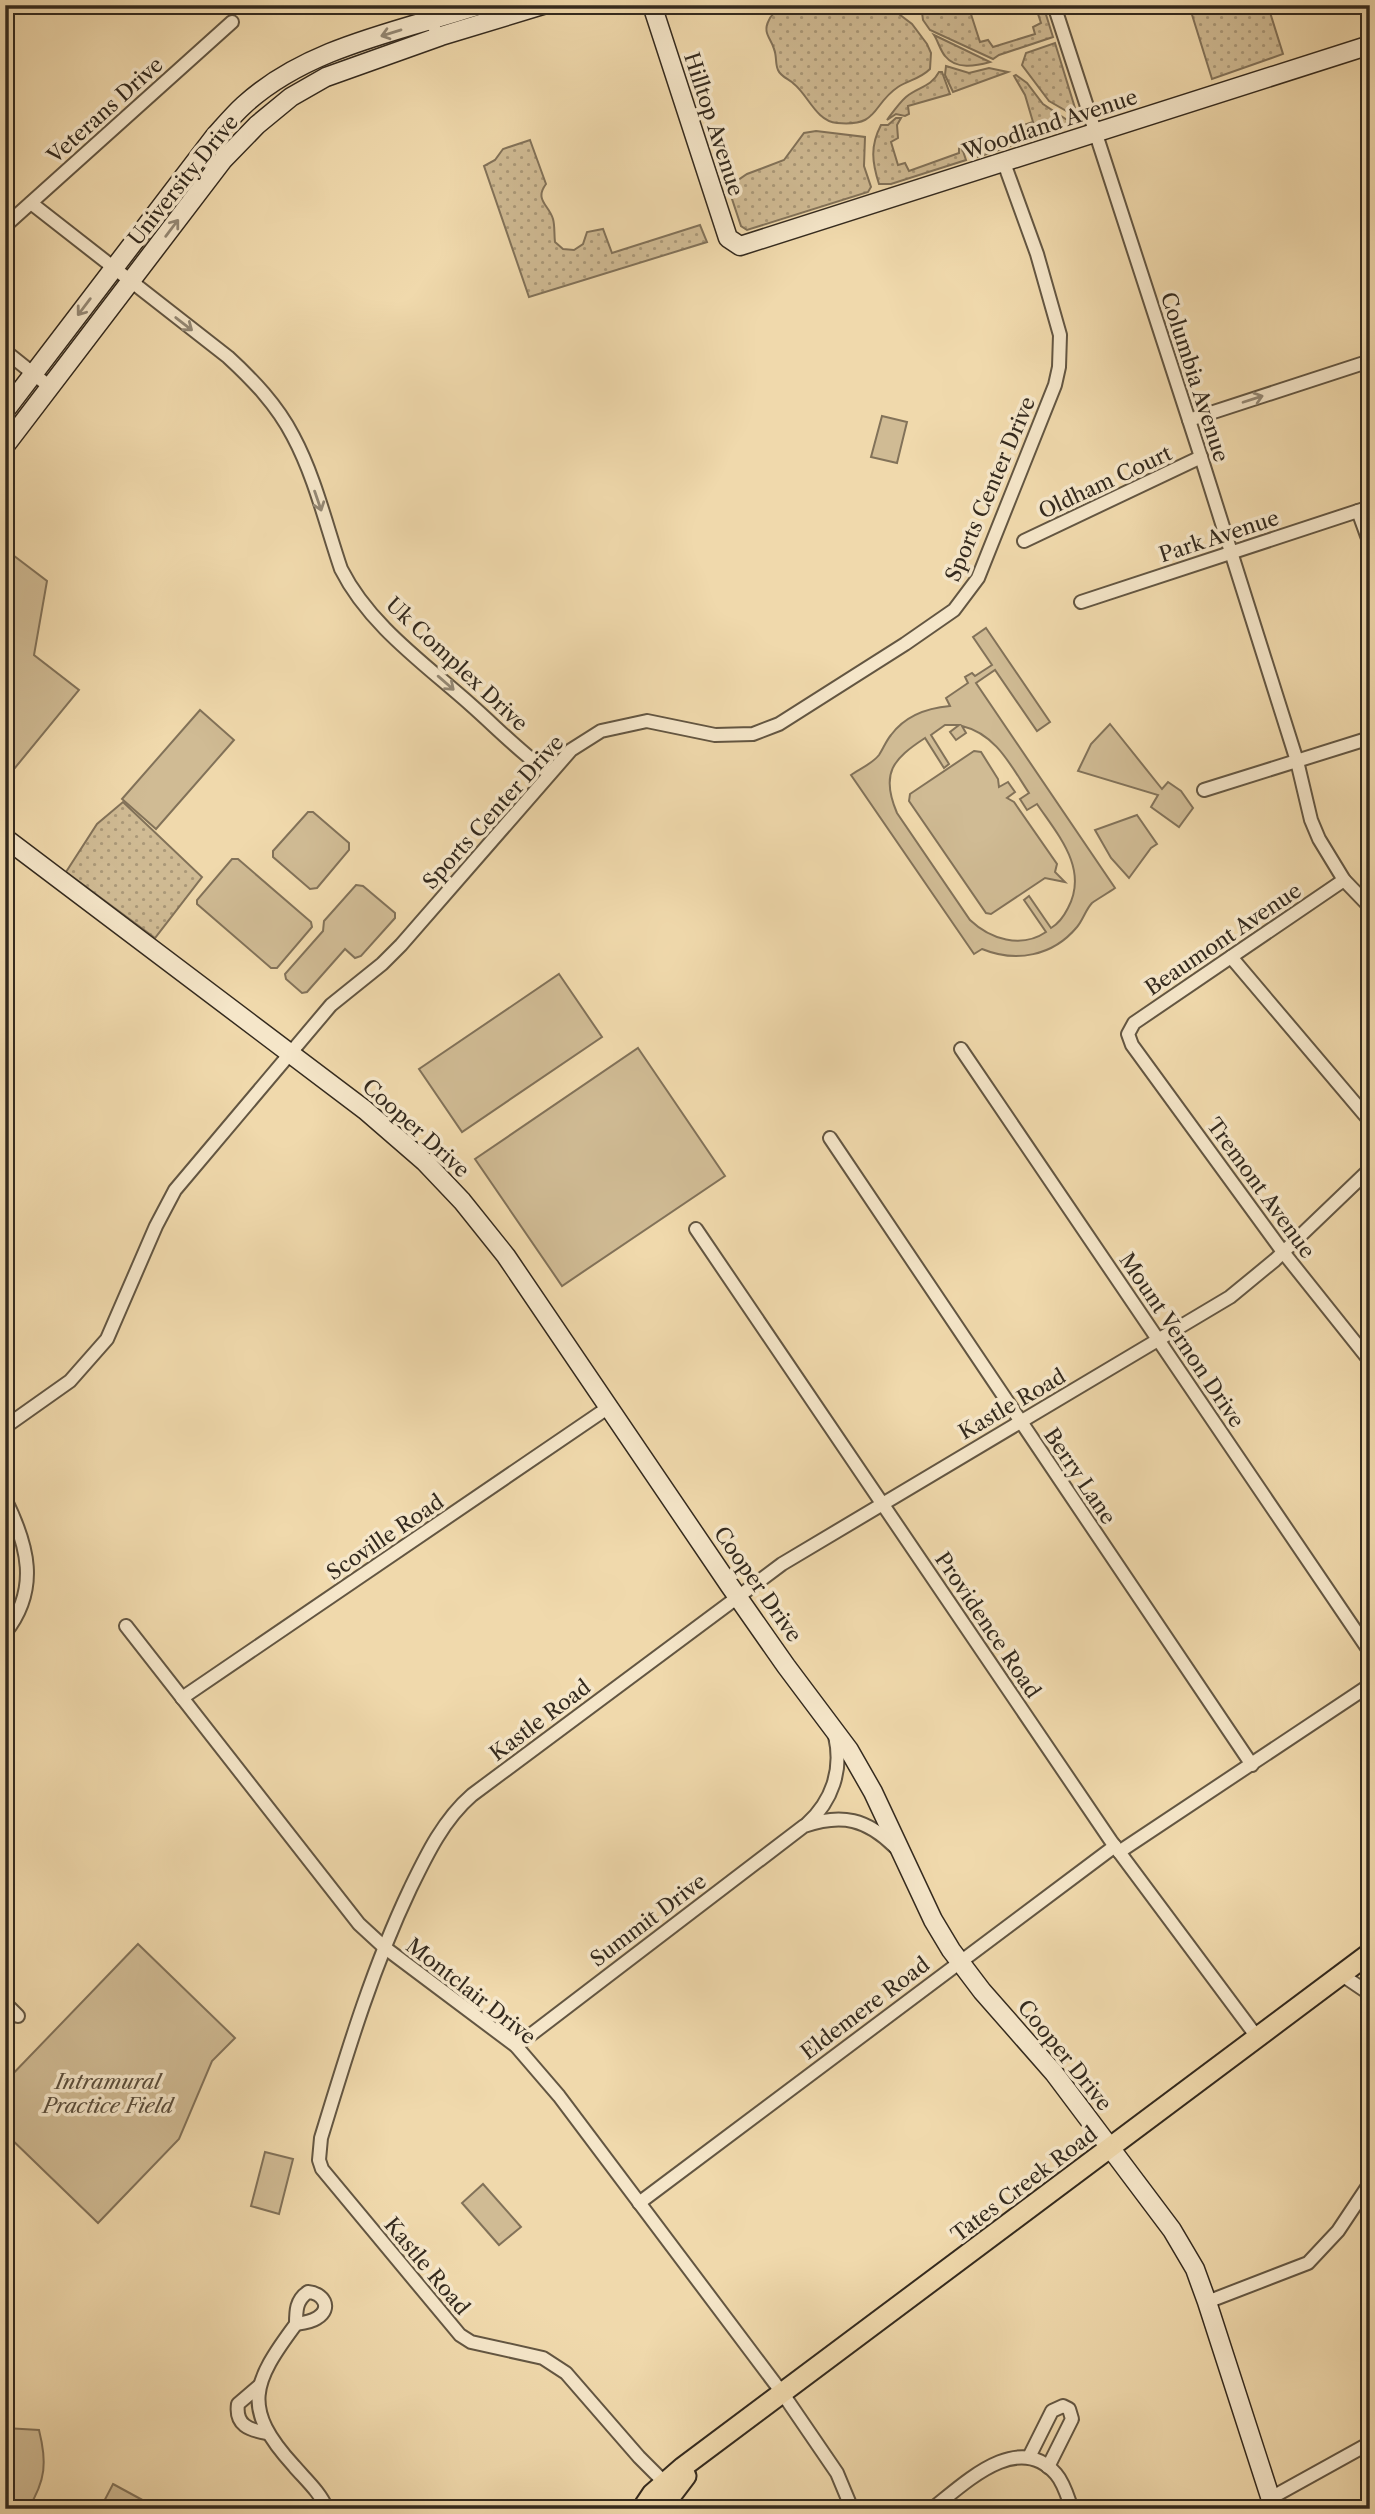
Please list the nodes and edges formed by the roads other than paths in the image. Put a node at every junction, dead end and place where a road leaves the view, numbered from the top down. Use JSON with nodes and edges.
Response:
{"nodes":[{"id":1,"x":480,"y":5,"type":"edge"},
{"id":2,"x":543,"y":5,"type":"edge"},
{"id":3,"x":652,"y":5,"type":"edge"},
{"id":4,"x":1054,"y":5,"type":"edge"},
{"id":5,"x":432,"y":21,"type":"edge"},
{"id":6,"x":232,"y":22,"type":"dead end"},
{"id":7,"x":1370,"y":45,"type":"edge"},
{"id":8,"x":1095,"y":134,"type":"junction"},
{"id":9,"x":1004,"y":163,"type":"junction"},
{"id":10,"x":31,"y":203,"type":"junction"},
{"id":11,"x":5,"y":226,"type":"edge"},
{"id":12,"x":745,"y":246,"type":"joint"},
{"id":13,"x":113,"y":269,"type":"junction"},
{"id":14,"x":130,"y":282,"type":"junction"},
{"id":15,"x":5,"y":351,"type":"edge"},
{"id":16,"x":1370,"y":361,"type":"edge"},
{"id":17,"x":33,"y":374,"type":"junction"},
{"id":18,"x":50,"y":387,"type":"junction"},
{"id":19,"x":5,"y":411,"type":"edge"},
{"id":20,"x":1189,"y":420,"type":"junction"},
{"id":21,"x":5,"y":446,"type":"edge"},
{"id":22,"x":1201,"y":457,"type":"junction"},
{"id":23,"x":1364,"y":509,"type":"edge"},
{"id":24,"x":1024,"y":541,"type":"dead end"},
{"id":25,"x":1370,"y":544,"type":"edge"},
{"id":26,"x":1231,"y":552,"type":"junction"},
{"id":27,"x":1081,"y":602,"type":"dead end"},
{"id":28,"x":1370,"y":738,"type":"edge"},
{"id":29,"x":1297,"y":761,"type":"junction"},
{"id":30,"x":549,"y":773,"type":"junction"},
{"id":31,"x":1204,"y":790,"type":"dead end"},
{"id":32,"x":5,"y":838,"type":"edge"},
{"id":33,"x":1344,"y":880,"type":"junction"},
{"id":34,"x":1370,"y":907,"type":"edge"},
{"id":35,"x":1231,"y":957,"type":"junction"},
{"id":36,"x":1128,"y":1034,"type":"joint"},
{"id":37,"x":961,"y":1049,"type":"dead end"},
{"id":38,"x":291,"y":1053,"type":"junction"},
{"id":39,"x":1370,"y":1121,"type":"edge"},
{"id":40,"x":830,"y":1138,"type":"dead end"},
{"id":41,"x":1370,"y":1169,"type":"edge"},
{"id":42,"x":696,"y":1229,"type":"dead end"},
{"id":43,"x":1283,"y":1252,"type":"junction"},
{"id":44,"x":1159,"y":1340,"type":"junction"},
{"id":45,"x":1370,"y":1361,"type":"edge"},
{"id":46,"x":609,"y":1407,"type":"junction"},
{"id":47,"x":1020,"y":1421,"type":"junction"},
{"id":48,"x":5,"y":1427,"type":"edge"},
{"id":49,"x":5,"y":1499,"type":"edge"},
{"id":50,"x":882,"y":1503,"type":"junction"},
{"id":51,"x":737,"y":1595,"type":"junction"},
{"id":52,"x":126,"y":1626,"type":"dead end"},
{"id":53,"x":5,"y":1633,"type":"edge"},
{"id":54,"x":1370,"y":1652,"type":"edge"},
{"id":55,"x":1370,"y":1685,"type":"edge"},
{"id":56,"x":181,"y":1698,"type":"junction"},
{"id":57,"x":833,"y":1727,"type":"junction"},
{"id":58,"x":1252,"y":1765,"type":"junction"},
{"id":59,"x":804,"y":1826,"type":"junction"},
{"id":60,"x":1117,"y":1849,"type":"junction"},
{"id":61,"x":900,"y":1852,"type":"junction"},
{"id":62,"x":384,"y":1947,"type":"junction"},
{"id":63,"x":1370,"y":1953,"type":"edge"},
{"id":64,"x":959,"y":1962,"type":"junction"},
{"id":65,"x":1342,"y":1975,"type":"junction"},
{"id":66,"x":1370,"y":1994,"type":"edge"},
{"id":67,"x":5,"y":2003,"type":"edge"},
{"id":68,"x":18,"y":2016,"type":"dead end"},
{"id":69,"x":1257,"y":2037,"type":"junction"},
{"id":70,"x":516,"y":2046,"type":"junction"},
{"id":71,"x":1111,"y":2147,"type":"junction"},
{"id":72,"x":1370,"y":2183,"type":"edge"},
{"id":73,"x":639,"y":2203,"type":"junction"},
{"id":74,"x":1208,"y":2302,"type":"junction"},
{"id":75,"x":296,"y":2324,"type":"dead end"},
{"id":76,"x":259,"y":2386,"type":"junction"},
{"id":77,"x":783,"y":2394,"type":"junction"},
{"id":78,"x":267,"y":2433,"type":"junction"},
{"id":79,"x":1370,"y":2443,"type":"edge"},
{"id":80,"x":1029,"y":2458,"type":"junction"},
{"id":81,"x":1048,"y":2467,"type":"junction"},
{"id":82,"x":669,"y":2487,"type":"junction"},
{"id":83,"x":1272,"y":2504,"type":"edge"},
{"id":84,"x":327,"y":2509,"type":"edge"},
{"id":85,"x":642,"y":2509,"type":"edge"},
{"id":86,"x":661,"y":2509,"type":"edge"},
{"id":87,"x":852,"y":2509,"type":"edge"},
{"id":88,"x":932,"y":2509,"type":"edge"},
{"id":89,"x":1073,"y":2509,"type":"edge"}],
"edges":[{"from":1,"to":5,"type":"street","name":"University Drive"},
{"from":2,"to":5,"type":"street","name":"University Drive"},
{"from":3,"to":12,"type":"street","name":"Hilltop Avenue"},
{"from":4,"to":8,"type":"street","name":"Columbia Avenue"},
{"from":5,"to":13,"type":"street","name":"University Drive","one_way":true},
{"from":14,"to":5,"type":"street","name":"University Drive","one_way":true},
{"from":6,"to":10,"type":"street","name":"Veterans Drive"},
{"from":7,"to":8,"type":"street","name":"Woodland Avenue"},
{"from":8,"to":9,"type":"street","name":"Woodland Avenue"},
{"from":8,"to":20,"type":"street","name":"Columbia Avenue"},
{"from":9,"to":12,"type":"street","name":"Woodland Avenue"},
{"from":9,"to":30,"type":"street","name":"Sports Center Drive"},
{"from":10,"to":11,"type":"street","name":"Veterans Drive"},
{"from":10,"to":13,"type":"street","name":"Uk Complex Drive"},
{"from":13,"to":14,"type":"street","name":"Uk Complex Drive"},
{"from":13,"to":17,"type":"street","name":"University Drive","one_way":true},
{"from":14,"to":18,"type":"street","name":"University Drive"},
{"from":14,"to":30,"type":"street","name":"Uk Complex Drive","one_way":true},
{"from":15,"to":17,"type":"street"},
{"from":20,"to":16,"type":"street","one_way":true},
{"from":17,"to":18,"type":"street"},
{"from":17,"to":19,"type":"street","name":"University Drive"},
{"from":18,"to":21,"type":"street","name":"University Drive"},
{"from":20,"to":22,"type":"street","name":"Columbia Avenue"},
{"from":22,"to":24,"type":"street","name":"Oldham Court"},
{"from":22,"to":26,"type":"street","name":"Columbia Avenue"},
{"from":23,"to":25,"type":"street"},
{"from":23,"to":26,"type":"street","name":"Park Avenue"},
{"from":26,"to":27,"type":"street","name":"Park Avenue"},
{"from":26,"to":29,"type":"street","name":"Columbia Avenue"},
{"from":28,"to":29,"type":"street"},
{"from":29,"to":31,"type":"street"},
{"from":29,"to":33,"type":"street","name":"Columbia Avenue"},
{"from":30,"to":38,"type":"street","name":"Sports Center Drive"},
{"from":32,"to":38,"type":"street","name":"Cooper Drive"},
{"from":33,"to":34,"type":"street","name":"Columbia Avenue"},
{"from":33,"to":35,"type":"street","name":"Beaumont Avenue"},
{"from":35,"to":36,"type":"street","name":"Beaumont Avenue"},
{"from":35,"to":39,"type":"street"},
{"from":36,"to":43,"type":"street","name":"Tremont Avenue"},
{"from":37,"to":44,"type":"street","name":"Mount Vernon Drive"},
{"from":38,"to":46,"type":"street","name":"Cooper Drive"},
{"from":38,"to":48,"type":"street","name":"Sports Center Drive"},
{"from":40,"to":47,"type":"street","name":"Berry Lane"},
{"from":41,"to":43,"type":"street","name":"Kastle Road"},
{"from":42,"to":50,"type":"street","name":"Providence Road"},
{"from":43,"to":44,"type":"street","name":"Kastle Road"},
{"from":43,"to":45,"type":"street","name":"Tremont Avenue"},
{"from":44,"to":47,"type":"street","name":"Kastle Road"},
{"from":44,"to":54,"type":"street","name":"Mount Vernon Drive"},
{"from":46,"to":51,"type":"street","name":"Cooper Drive"},
{"from":46,"to":56,"type":"street","name":"Scoville Road"},
{"from":47,"to":50,"type":"street","name":"Kastle Road"},
{"from":47,"to":58,"type":"street","name":"Berry Lane"},
{"from":49,"to":53,"type":"street"},
{"from":50,"to":51,"type":"street","name":"Kastle Road"},
{"from":50,"to":60,"type":"street","name":"Providence Road"},
{"from":51,"to":57,"type":"street","name":"Cooper Drive"},
{"from":51,"to":62,"type":"street","name":"Kastle Road"},
{"from":52,"to":56,"type":"street","name":"Montclair Drive"},
{"from":55,"to":58,"type":"street","name":"Eldemere Road"},
{"from":56,"to":62,"type":"street","name":"Montclair Drive"},
{"from":57,"to":59,"type":"street","name":"Summit Drive"},
{"from":57,"to":61,"type":"street","name":"Cooper Drive"},
{"from":58,"to":60,"type":"street","name":"Eldemere Road"},
{"from":59,"to":61,"type":"street","name":"Summit Drive"},
{"from":59,"to":70,"type":"street","name":"Summit Drive"},
{"from":60,"to":64,"type":"street","name":"Eldemere Road"},
{"from":60,"to":69,"type":"street","name":"Providence Road"},
{"from":61,"to":64,"type":"street","name":"Cooper Drive"},
{"from":62,"to":70,"type":"street","name":"Montclair Drive"},
{"from":62,"to":82,"type":"street","name":"Kastle Road"},
{"from":63,"to":65,"type":"main road","name":"Tates Creek Road"},
{"from":64,"to":71,"type":"street","name":"Cooper Drive"},
{"from":64,"to":73,"type":"street","name":"Eldemere Road"},
{"from":65,"to":66,"type":"street"},
{"from":65,"to":69,"type":"main road","name":"Tates Creek Road"},
{"from":67,"to":68,"type":"street"},
{"from":69,"to":71,"type":"main road","name":"Tates Creek Road"},
{"from":70,"to":73,"type":"street","name":"Montclair Drive"},
{"from":71,"to":74,"type":"street","name":"Cooper Drive"},
{"from":71,"to":77,"type":"main road","name":"Tates Creek Road"},
{"from":72,"to":74,"type":"street"},
{"from":73,"to":77,"type":"street","name":"Montclair Drive"},
{"from":74,"to":83,"type":"street","name":"Cooper Drive"},
{"from":75,"to":76,"type":"street"},
{"from":76,"to":78,"type":"street"},
{"from":76,"to":78,"type":"street"},
{"from":77,"to":82,"type":"main road","name":"Tates Creek Road"},
{"from":77,"to":87,"type":"street","name":"Montclair Drive"},
{"from":78,"to":84,"type":"street"},
{"from":79,"to":83,"type":"street"},
{"from":80,"to":81,"type":"street"},
{"from":80,"to":81,"type":"street"},
{"from":80,"to":88,"type":"street"},
{"from":81,"to":89,"type":"street"},
{"from":82,"to":85,"type":"main road","name":"Tates Creek Road"},
{"from":82,"to":86,"type":"main road","name":"Tates Creek Road"}]}
